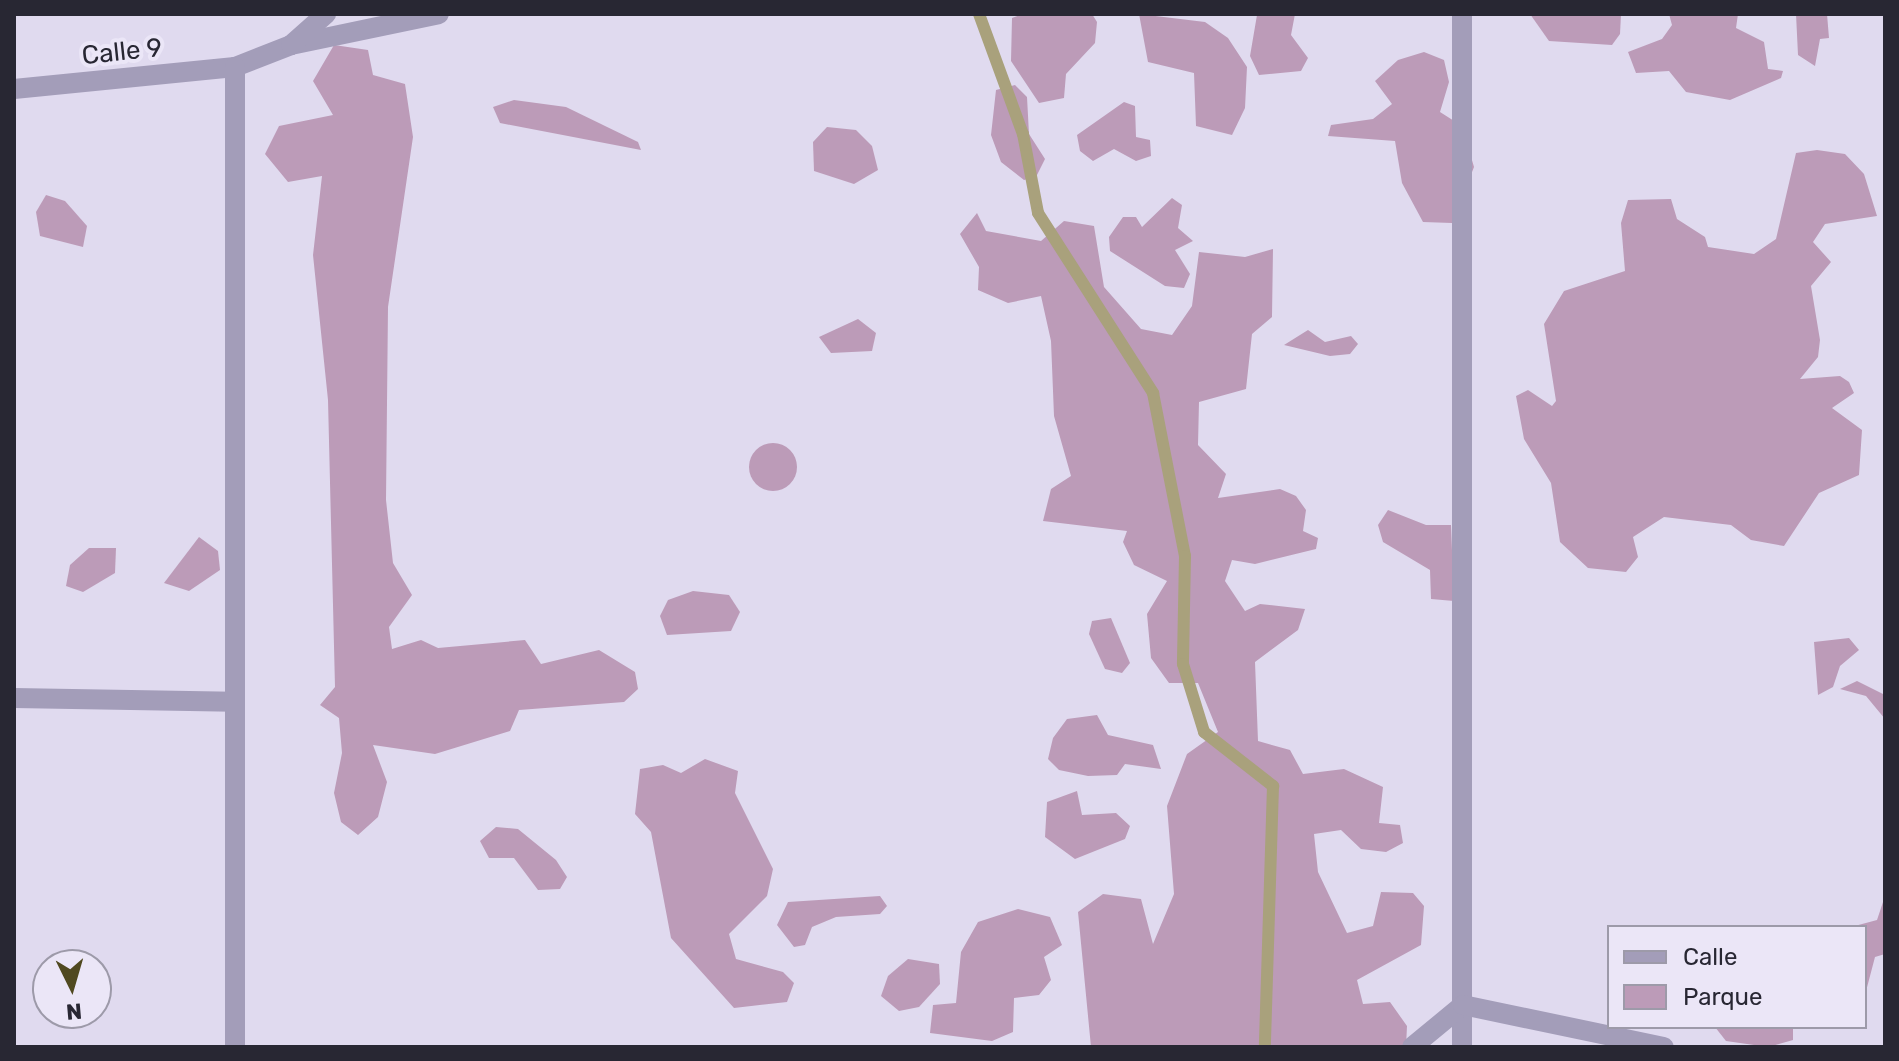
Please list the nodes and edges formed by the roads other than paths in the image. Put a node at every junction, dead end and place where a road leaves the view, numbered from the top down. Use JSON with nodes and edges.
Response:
{"nodes":[{"id":1,"x":326,"y":14,"type":"edge"},
{"id":2,"x":439,"y":14,"type":"edge"},
{"id":3,"x":1462,"y":14,"type":"edge"},
{"id":4,"x":291,"y":45,"type":"junction"},
{"id":5,"x":235,"y":67,"type":"junction"},
{"id":6,"x":14,"y":89,"type":"edge"},
{"id":7,"x":14,"y":698,"type":"edge"},
{"id":8,"x":233,"y":702,"type":"junction"},
{"id":9,"x":1463,"y":1005,"type":"junction"},
{"id":10,"x":235,"y":1047,"type":"edge"},
{"id":11,"x":1412,"y":1047,"type":"edge"},
{"id":12,"x":1462,"y":1047,"type":"edge"},
{"id":13,"x":1664,"y":1047,"type":"edge"}],
"edges":[{"from":1,"to":4,"type":"street"},
{"from":2,"to":4,"type":"street"},
{"from":3,"to":9,"type":"street"},
{"from":4,"to":5,"type":"street","name":"Calle 9"},
{"from":5,"to":6,"type":"street","name":"Calle 9"},
{"from":5,"to":8,"type":"street"},
{"from":7,"to":8,"type":"street"},
{"from":8,"to":10,"type":"street"},
{"from":9,"to":11,"type":"street"},
{"from":9,"to":12,"type":"street"},
{"from":9,"to":13,"type":"street"}]}
